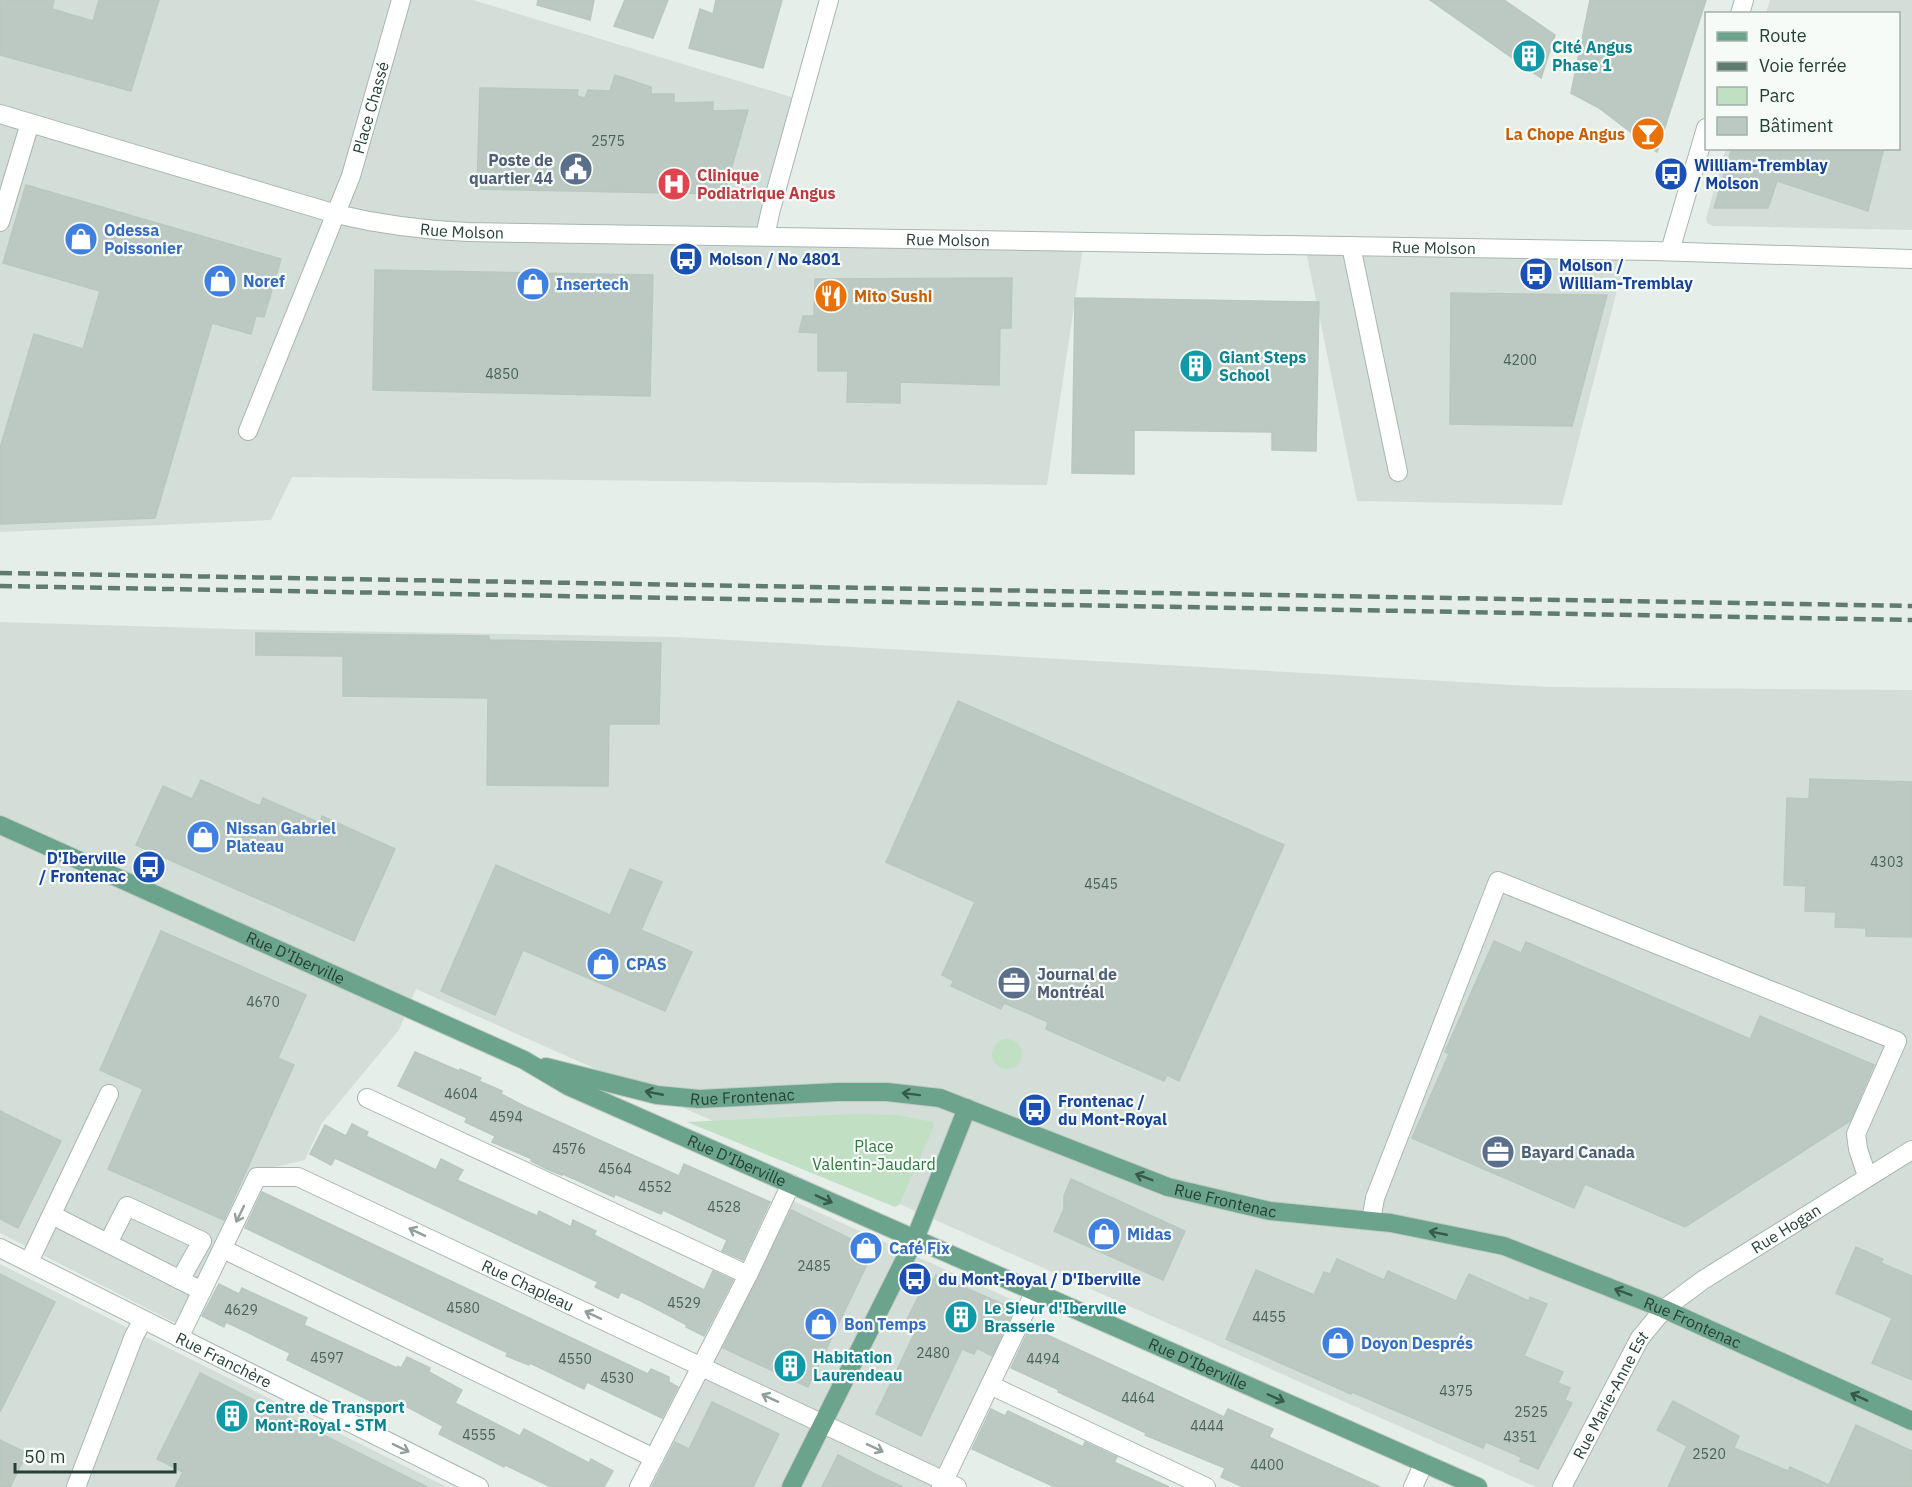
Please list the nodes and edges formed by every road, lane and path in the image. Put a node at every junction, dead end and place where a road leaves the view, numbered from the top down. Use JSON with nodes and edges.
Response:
{"nodes":[{"id":1,"x":401,"y":0,"type":"edge"},
{"id":2,"x":830,"y":0,"type":"edge"},
{"id":3,"x":0,"y":114,"type":"edge"},
{"id":4,"x":30,"y":123,"type":"junction"},
{"id":5,"x":1705,"y":135,"type":"edge"},
{"id":6,"x":336,"y":213,"type":"junction"},
{"id":7,"x":0,"y":222,"type":"edge"},
{"id":8,"x":765,"y":236,"type":"junction"},
{"id":9,"x":1351,"y":246,"type":"junction"},
{"id":10,"x":1670,"y":251,"type":"junction"},
{"id":11,"x":1912,"y":259,"type":"edge"},
{"id":12,"x":248,"y":431,"type":"dead end"},
{"id":13,"x":1398,"y":472,"type":"dead end"},
{"id":14,"x":0,"y":825,"type":"edge"},
{"id":15,"x":524,"y":1060,"type":"junction"},
{"id":16,"x":109,"y":1094,"type":"dead end"},
{"id":17,"x":367,"y":1098,"type":"dead end"},
{"id":18,"x":968,"y":1108,"type":"junction"},
{"id":19,"x":1912,"y":1150,"type":"edge"},
{"id":20,"x":1867,"y":1176,"type":"junction"},
{"id":21,"x":791,"y":1184,"type":"junction"},
{"id":22,"x":52,"y":1215,"type":"junction"},
{"id":23,"x":1371,"y":1221,"type":"junction"},
{"id":24,"x":915,"y":1239,"type":"junction"},
{"id":25,"x":108,"y":1243,"type":"junction"},
{"id":26,"x":0,"y":1248,"type":"edge"},
{"id":27,"x":223,"y":1249,"type":"junction"},
{"id":28,"x":29,"y":1263,"type":"junction"},
{"id":29,"x":748,"y":1275,"type":"junction"},
{"id":30,"x":180,"y":1280,"type":"junction"},
{"id":31,"x":202,"y":1291,"type":"junction"},
{"id":32,"x":1035,"y":1291,"type":"junction"},
{"id":33,"x":1664,"y":1308,"type":"junction"},
{"id":34,"x":143,"y":1320,"type":"junction"},
{"id":35,"x":179,"y":1338,"type":"junction"},
{"id":36,"x":701,"y":1365,"type":"junction"},
{"id":37,"x":990,"y":1385,"type":"junction"},
{"id":38,"x":1912,"y":1421,"type":"edge"},
{"id":39,"x":822,"y":1423,"type":"junction"},
{"id":40,"x":654,"y":1458,"type":"junction"},
{"id":41,"x":1424,"y":1463,"type":"junction"},
{"id":42,"x":947,"y":1485,"type":"edge"},
{"id":43,"x":76,"y":1487,"type":"edge"},
{"id":44,"x":479,"y":1487,"type":"edge"},
{"id":45,"x":639,"y":1487,"type":"edge"},
{"id":46,"x":791,"y":1487,"type":"edge"},
{"id":47,"x":1206,"y":1487,"type":"edge"},
{"id":48,"x":1413,"y":1487,"type":"edge"},
{"id":49,"x":1478,"y":1487,"type":"edge"},
{"id":50,"x":1562,"y":1487,"type":"edge"}],
"edges":[{"from":1,"to":6,"type":"street","name":"Place Chassé"},
{"from":2,"to":8,"type":"street"},
{"from":3,"to":4,"type":"street","name":"Rue Molson"},
{"from":4,"to":6,"type":"street","name":"Rue Molson"},
{"from":4,"to":7,"type":"street"},
{"from":5,"to":10,"type":"street"},
{"from":6,"to":8,"type":"street","name":"Rue Molson"},
{"from":6,"to":12,"type":"street","name":"Place Chassé"},
{"from":8,"to":9,"type":"street","name":"Rue Molson"},
{"from":9,"to":10,"type":"street","name":"Rue Molson"},
{"from":9,"to":13,"type":"street"},
{"from":10,"to":11,"type":"street","name":"Rue Molson"},
{"from":14,"to":15,"type":"main road","name":"Rue D'Iberville"},
{"from":18,"to":15,"type":"main road","name":"Rue Frontenac","one_way":true},
{"from":15,"to":21,"type":"main road","name":"Rue D'Iberville"},
{"from":16,"to":22,"type":"street"},
{"from":17,"to":29,"type":"street"},
{"from":23,"to":18,"type":"main road","name":"Rue Frontenac","one_way":true},
{"from":18,"to":24,"type":"main road"},
{"from":19,"to":20,"type":"street","name":"Rue Hogan"},
{"from":20,"to":23,"type":"street"},
{"from":20,"to":33,"type":"street","name":"Rue Hogan"},
{"from":21,"to":24,"type":"main road","name":"Rue D'Iberville","one_way":true},
{"from":21,"to":29,"type":"street"},
{"from":22,"to":25,"type":"street"},
{"from":22,"to":28,"type":"street"},
{"from":33,"to":23,"type":"main road","name":"Rue Frontenac","one_way":true},
{"from":24,"to":32,"type":"main road","name":"Rue D'Iberville"},
{"from":24,"to":39,"type":"main road"},
{"from":25,"to":30,"type":"street"},
{"from":25,"to":30,"type":"street"},
{"from":26,"to":28,"type":"street","name":"Rue Franchère"},
{"from":27,"to":31,"type":"street","name":"Rue Chapleau"},
{"from":36,"to":27,"type":"street","name":"Rue Chapleau","one_way":true},
{"from":27,"to":40,"type":"street"},
{"from":28,"to":34,"type":"street","name":"Rue Franchère"},
{"from":29,"to":36,"type":"street"},
{"from":30,"to":31,"type":"street"},
{"from":31,"to":35,"type":"street","name":"Rue Chapleau"},
{"from":32,"to":37,"type":"street"},
{"from":32,"to":41,"type":"main road","name":"Rue D'Iberville","one_way":true},
{"from":38,"to":33,"type":"main road","name":"Rue Frontenac","one_way":true},
{"from":33,"to":50,"type":"street","name":"Rue Marie-Anne Est"},
{"from":34,"to":35,"type":"street","name":"Rue Franchère"},
{"from":34,"to":43,"type":"street"},
{"from":35,"to":44,"type":"street","name":"Rue Franchère","one_way":true},
{"from":39,"to":36,"type":"street","name":"Rue Chapleau","one_way":true},
{"from":36,"to":40,"type":"street"},
{"from":37,"to":42,"type":"street"},
{"from":37,"to":47,"type":"street"},
{"from":39,"to":42,"type":"street","name":"Rue Chapleau","one_way":true},
{"from":39,"to":46,"type":"main road"},
{"from":40,"to":45,"type":"street"},
{"from":41,"to":48,"type":"street"},
{"from":41,"to":49,"type":"main road","name":"Rue D'Iberville"}]}
